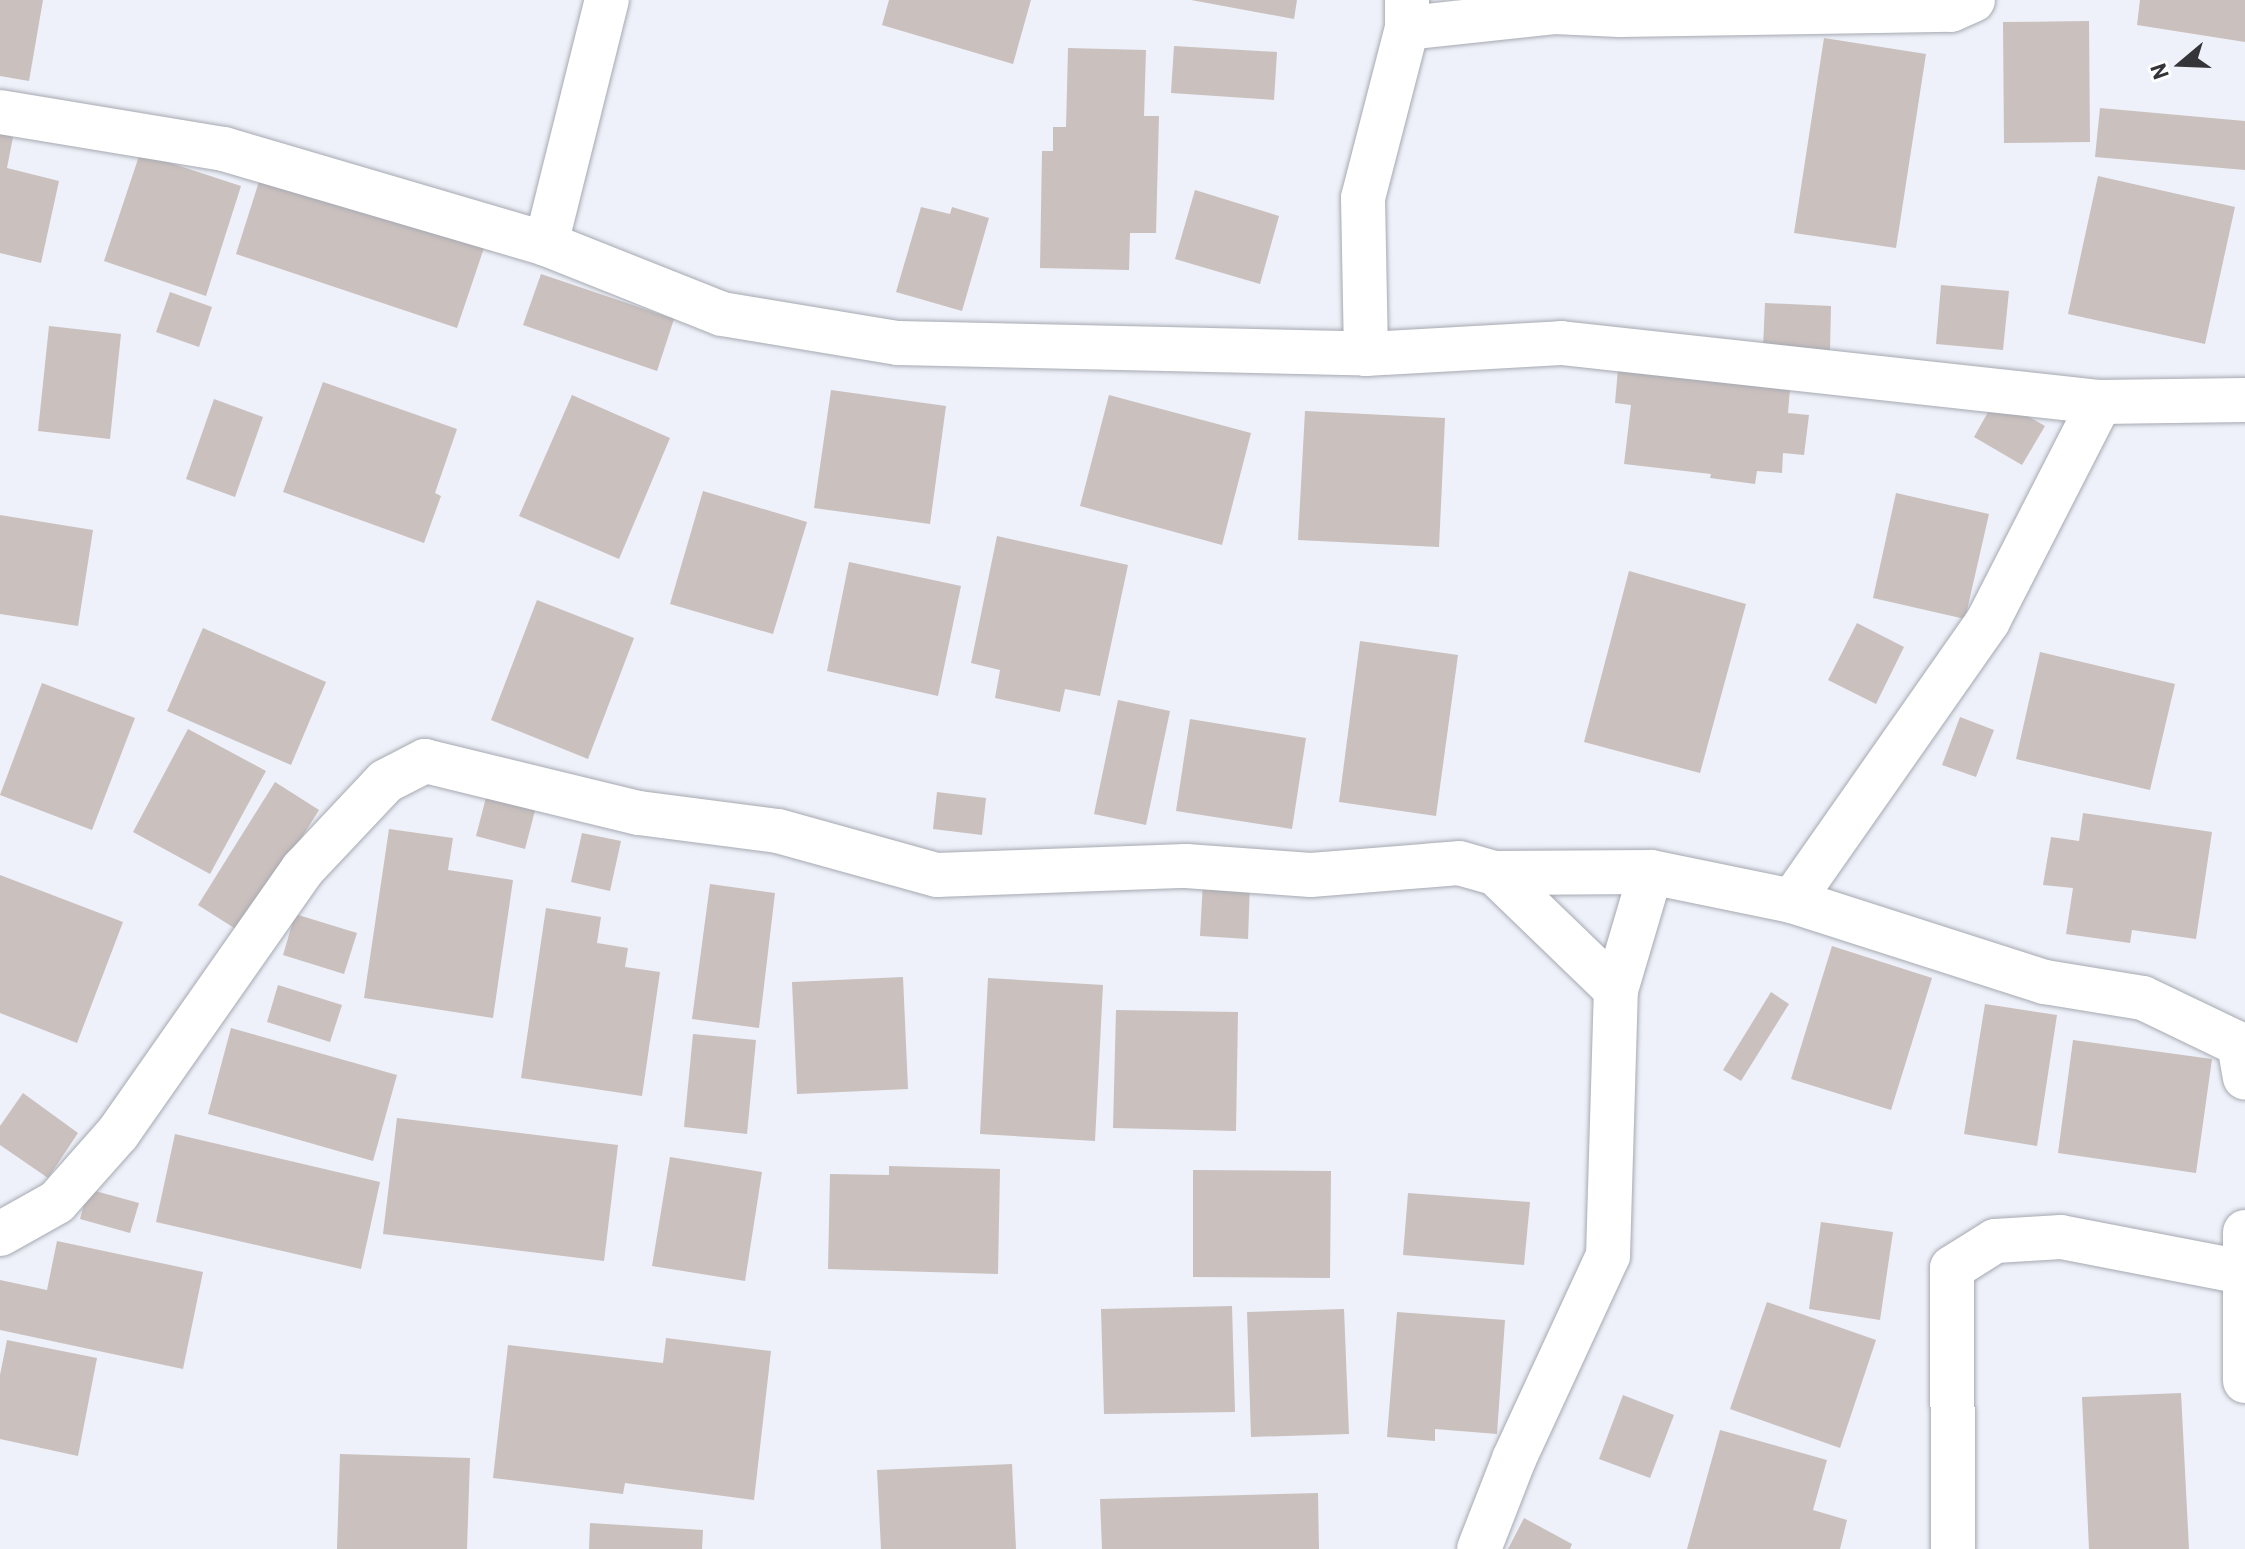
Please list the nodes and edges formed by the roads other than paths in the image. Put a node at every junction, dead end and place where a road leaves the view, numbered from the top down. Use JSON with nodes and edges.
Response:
{"nodes":[{"id":1,"x":607,"y":0,"type":"edge"},
{"id":2,"x":1973,"y":0,"type":"edge"},
{"id":3,"x":1407,"y":14,"type":"edge"},
{"id":4,"x":0,"y":112,"type":"edge"},
{"id":5,"x":546,"y":244,"type":"junction"},
{"id":6,"x":1366,"y":354,"type":"junction"},
{"id":7,"x":2244,"y":396,"type":"edge"},
{"id":8,"x":2100,"y":402,"type":"junction"},
{"id":9,"x":1651,"y":872,"type":"junction"},
{"id":10,"x":1495,"y":873,"type":"junction"},
{"id":11,"x":1792,"y":901,"type":"junction"},
{"id":12,"x":1616,"y":990,"type":"junction"},
{"id":13,"x":2245,"y":1077,"type":"edge"},
{"id":14,"x":0,"y":1234,"type":"edge"},
{"id":15,"x":2244,"y":1252,"type":"edge"},
{"id":16,"x":2245,"y":1381,"type":"edge"},
{"id":17,"x":1479,"y":1549,"type":"edge"},
{"id":18,"x":1953,"y":1549,"type":"edge"}],
"edges":[{"from":1,"to":5,"type":"street"},
{"from":2,"to":3,"type":"street"},
{"from":3,"to":6,"type":"street"},
{"from":4,"to":5,"type":"street"},
{"from":5,"to":6,"type":"street"},
{"from":6,"to":8,"type":"street"},
{"from":7,"to":8,"type":"street"},
{"from":8,"to":11,"type":"street"},
{"from":9,"to":10,"type":"street"},
{"from":9,"to":11,"type":"street"},
{"from":9,"to":12,"type":"street"},
{"from":10,"to":12,"type":"street"},
{"from":10,"to":14,"type":"street"},
{"from":11,"to":13,"type":"street"},
{"from":12,"to":17,"type":"street"},
{"from":15,"to":16,"type":"street"},
{"from":15,"to":18,"type":"street"}]}
